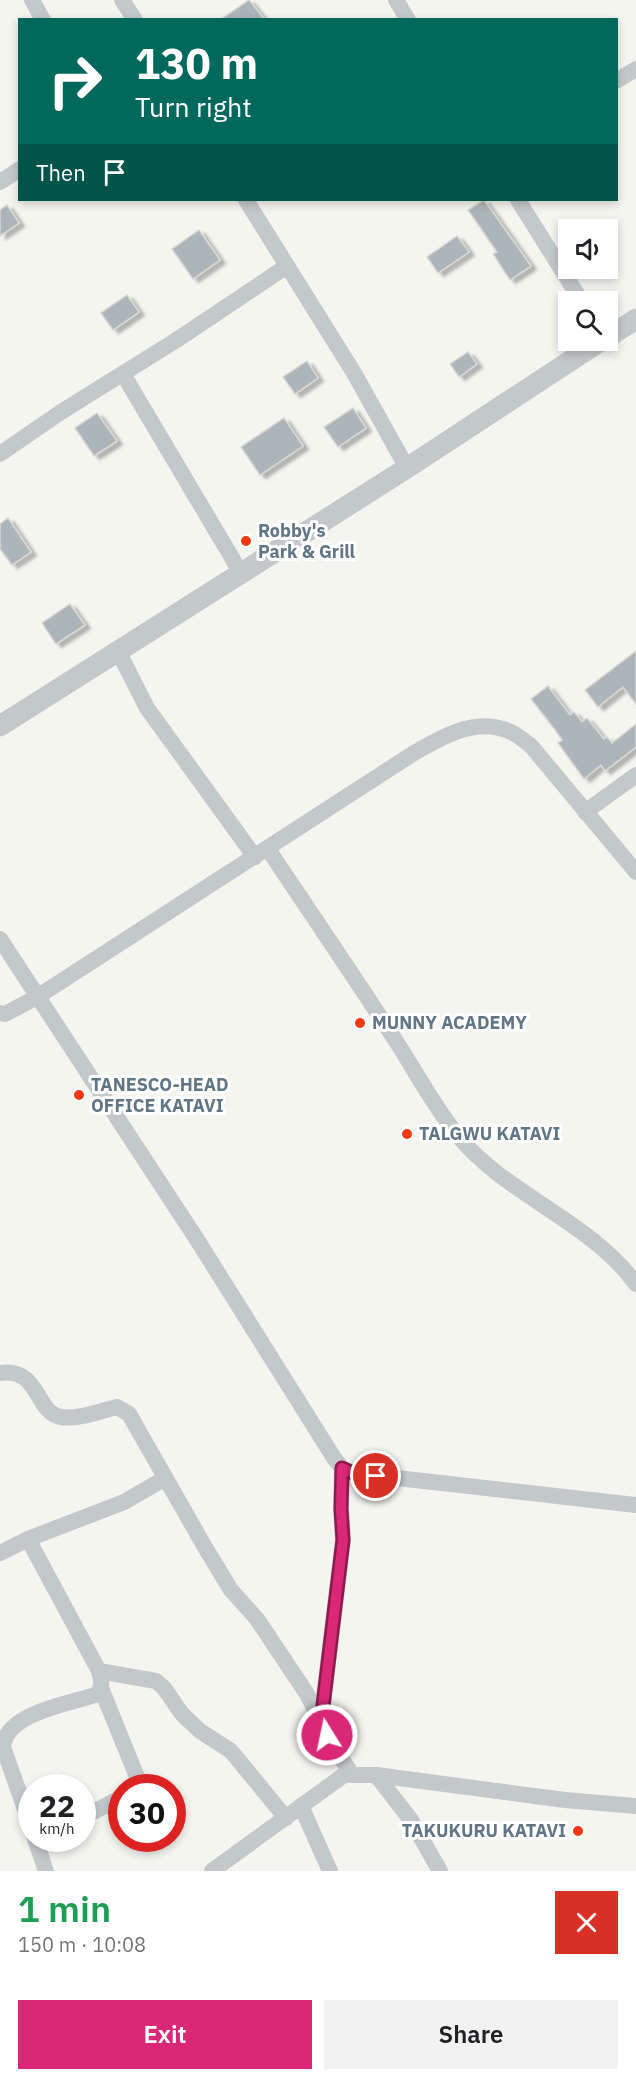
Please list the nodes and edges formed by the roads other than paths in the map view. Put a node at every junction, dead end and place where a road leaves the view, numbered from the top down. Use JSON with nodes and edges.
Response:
{"nodes":[{"id":1,"x":32,"y":0,"type":"edge"},
{"id":2,"x":123,"y":0,"type":"edge"},
{"id":3,"x":396,"y":0,"type":"edge"},
{"id":4,"x":42,"y":18,"type":"edge"},
{"id":5,"x":134,"y":18,"type":"edge"},
{"id":6,"x":407,"y":18,"type":"edge"},
{"id":7,"x":636,"y":69,"type":"edge"},
{"id":8,"x":618,"y":80,"type":"edge"},
{"id":9,"x":18,"y":171,"type":"edge"},
{"id":10,"x":0,"y":182,"type":"edge"},
{"id":11,"x":247,"y":201,"type":"edge"},
{"id":12,"x":519,"y":201,"type":"edge"},
{"id":13,"x":287,"y":266,"type":"junction"},
{"id":14,"x":575,"y":291,"type":"edge"},
{"id":15,"x":636,"y":319,"type":"edge"},
{"id":16,"x":618,"y":331,"type":"edge"},
{"id":17,"x":585,"y":351,"type":"edge"},
{"id":18,"x":123,"y":374,"type":"junction"},
{"id":19,"x":1,"y":453,"type":"edge"},
{"id":20,"x":407,"y":468,"type":"junction"},
{"id":21,"x":241,"y":573,"type":"junction"},
{"id":22,"x":118,"y":651,"type":"junction"},
{"id":23,"x":0,"y":726,"type":"edge"},
{"id":24,"x":636,"y":776,"type":"edge"},
{"id":25,"x":585,"y":812,"type":"junction"},
{"id":26,"x":262,"y":853,"type":"junction"},
{"id":27,"x":636,"y":872,"type":"edge"},
{"id":28,"x":0,"y":939,"type":"edge"},
{"id":29,"x":37,"y":997,"type":"junction"},
{"id":30,"x":0,"y":1012,"type":"edge"},
{"id":31,"x":636,"y":1284,"type":"edge"},
{"id":32,"x":0,"y":1373,"type":"edge"},
{"id":33,"x":342,"y":1468,"type":"junction"},
{"id":34,"x":164,"y":1479,"type":"junction"},
{"id":35,"x":636,"y":1505,"type":"edge"},
{"id":36,"x":28,"y":1539,"type":"junction"},
{"id":37,"x":0,"y":1553,"type":"edge"},
{"id":38,"x":99,"y":1671,"type":"junction"},
{"id":39,"x":101,"y":1688,"type":"junction"},
{"id":40,"x":321,"y":1722,"type":"junction"},
{"id":41,"x":5,"y":1730,"type":"edge"},
{"id":42,"x":136,"y":1774,"type":"edge"},
{"id":43,"x":352,"y":1774,"type":"junction"},
{"id":44,"x":376,"y":1775,"type":"junction"},
{"id":45,"x":18,"y":1788,"type":"edge"},
{"id":46,"x":301,"y":1806,"type":"junction"},
{"id":47,"x":636,"y":1806,"type":"edge"},
{"id":48,"x":286,"y":1818,"type":"junction"},
{"id":49,"x":40,"y":1852,"type":"edge"},
{"id":50,"x":46,"y":1871,"type":"edge"},
{"id":51,"x":212,"y":1871,"type":"edge"},
{"id":52,"x":330,"y":1871,"type":"edge"},
{"id":53,"x":440,"y":1871,"type":"edge"}],
"edges":[{"from":1,"to":4,"type":"street"},
{"from":2,"to":5,"type":"street"},
{"from":3,"to":6,"type":"street"},
{"from":7,"to":8,"type":"street"},
{"from":9,"to":10,"type":"street"},
{"from":11,"to":13,"type":"street"},
{"from":12,"to":14,"type":"street"},
{"from":13,"to":18,"type":"street"},
{"from":13,"to":20,"type":"street"},
{"from":15,"to":16,"type":"street"},
{"from":17,"to":20,"type":"street"},
{"from":18,"to":19,"type":"street"},
{"from":18,"to":21,"type":"street"},
{"from":20,"to":21,"type":"street"},
{"from":21,"to":22,"type":"street"},
{"from":22,"to":23,"type":"street"},
{"from":22,"to":26,"type":"street"},
{"from":24,"to":25,"type":"street"},
{"from":25,"to":26,"type":"street"},
{"from":25,"to":27,"type":"street"},
{"from":26,"to":29,"type":"street"},
{"from":26,"to":31,"type":"street"},
{"from":28,"to":29,"type":"street"},
{"from":29,"to":30,"type":"street"},
{"from":29,"to":33,"type":"street"},
{"from":32,"to":34,"type":"street"},
{"from":33,"to":35,"type":"street"},
{"from":33,"to":40,"type":"street"},
{"from":34,"to":36,"type":"street"},
{"from":34,"to":40,"type":"street"},
{"from":36,"to":37,"type":"street"},
{"from":36,"to":38,"type":"street"},
{"from":38,"to":39,"type":"street"},
{"from":38,"to":48,"type":"street"},
{"from":39,"to":41,"type":"street"},
{"from":39,"to":42,"type":"street"},
{"from":40,"to":43,"type":"street"},
{"from":41,"to":45,"type":"street"},
{"from":43,"to":44,"type":"street"},
{"from":43,"to":46,"type":"street"},
{"from":44,"to":47,"type":"street"},
{"from":44,"to":53,"type":"street"},
{"from":46,"to":48,"type":"street"},
{"from":46,"to":52,"type":"street"},
{"from":48,"to":51,"type":"street"},
{"from":49,"to":50,"type":"street"}]}
